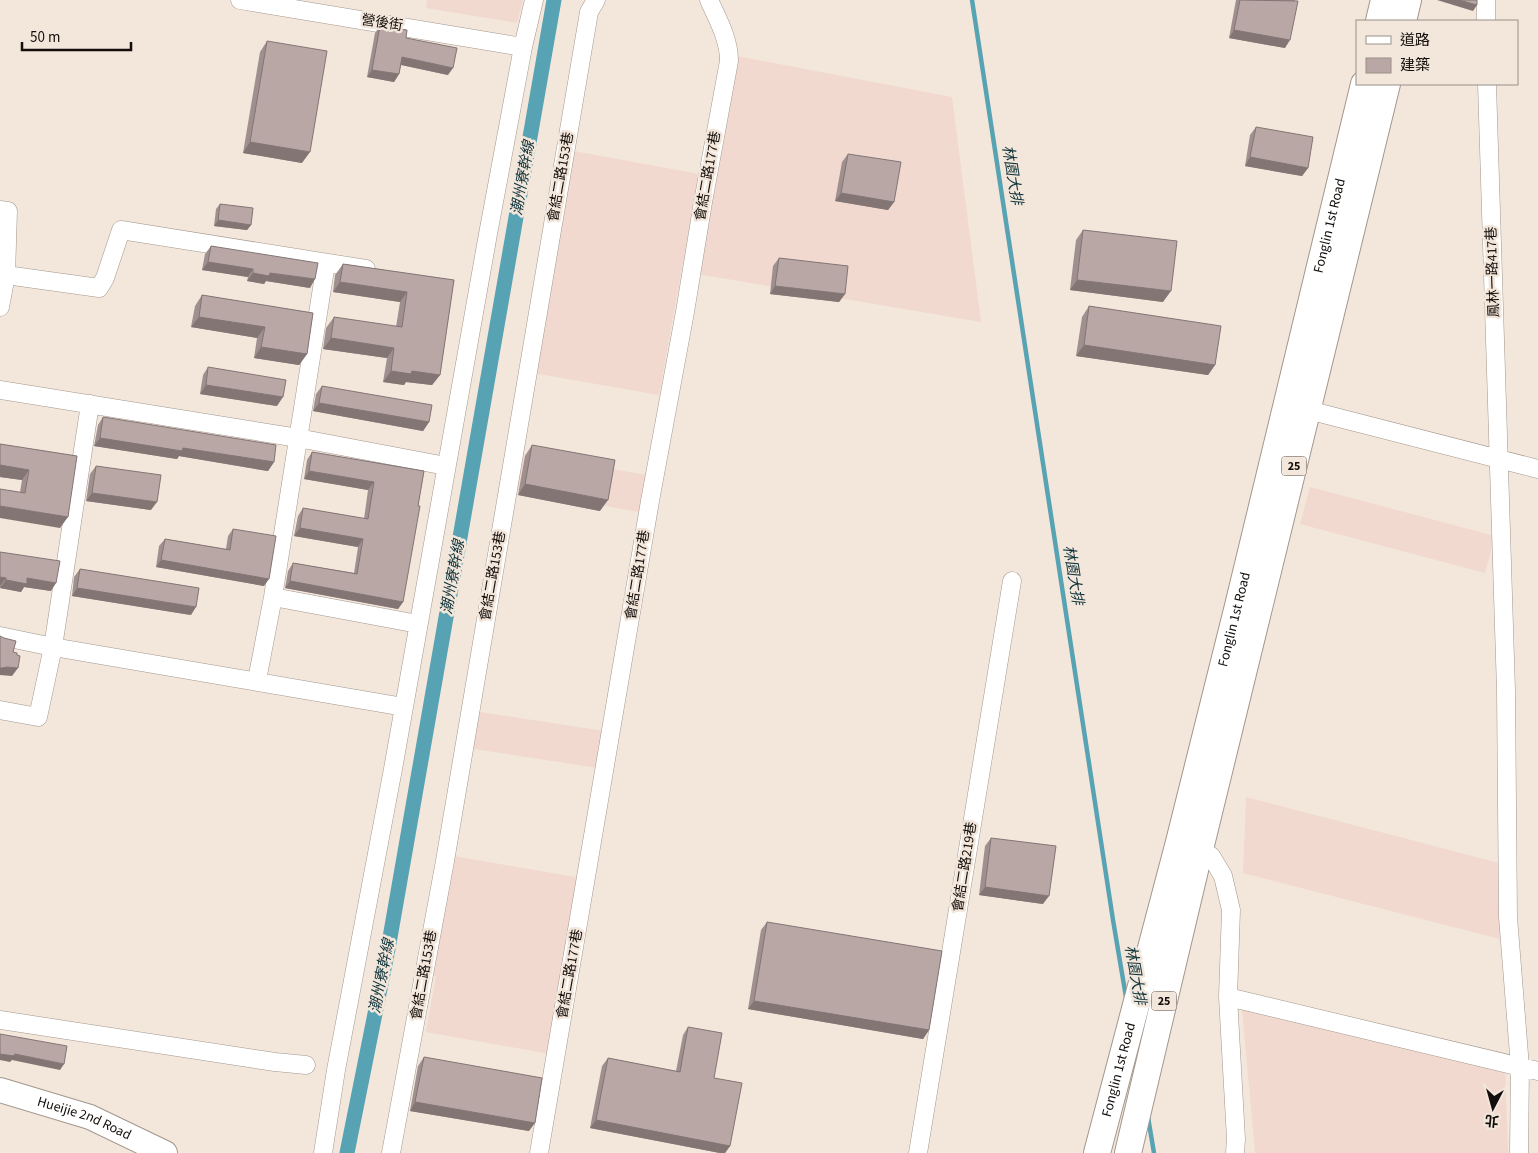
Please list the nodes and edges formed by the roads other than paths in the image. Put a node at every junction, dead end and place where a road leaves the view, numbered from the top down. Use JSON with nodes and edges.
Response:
{"nodes":[{"id":1,"x":240,"y":0,"type":"edge"},
{"id":2,"x":534,"y":0,"type":"edge"},
{"id":3,"x":596,"y":0,"type":"edge"},
{"id":4,"x":709,"y":0,"type":"edge"},
{"id":5,"x":1384,"y":0,"type":"edge"},
{"id":6,"x":1408,"y":0,"type":"edge"},
{"id":7,"x":1486,"y":0,"type":"edge"},
{"id":8,"x":1379,"y":20,"type":"edge"},
{"id":9,"x":1403,"y":20,"type":"edge"},
{"id":10,"x":1486,"y":20,"type":"edge"},
{"id":11,"x":523,"y":47,"type":"junction"},
{"id":12,"x":1364,"y":85,"type":"edge"},
{"id":13,"x":1388,"y":85,"type":"edge"},
{"id":14,"x":1488,"y":85,"type":"edge"},
{"id":15,"x":0,"y":210,"type":"edge"},
{"id":16,"x":326,"y":263,"type":"junction"},
{"id":17,"x":381,"y":271,"type":"edge"},
{"id":18,"x":6,"y":275,"type":"junction"},
{"id":19,"x":0,"y":307,"type":"edge"},
{"id":20,"x":0,"y":390,"type":"edge"},
{"id":21,"x":90,"y":404,"type":"junction"},
{"id":22,"x":1308,"y":410,"type":"junction"},
{"id":23,"x":298,"y":438,"type":"junction"},
{"id":24,"x":1499,"y":460,"type":"junction"},
{"id":25,"x":446,"y":466,"type":"junction"},
{"id":26,"x":1538,"y":469,"type":"edge"},
{"id":27,"x":1012,"y":581,"type":"dead end"},
{"id":28,"x":273,"y":597,"type":"junction"},
{"id":29,"x":418,"y":624,"type":"junction"},
{"id":30,"x":0,"y":636,"type":"edge"},
{"id":31,"x":53,"y":647,"type":"junction"},
{"id":32,"x":257,"y":680,"type":"junction"},
{"id":33,"x":404,"y":707,"type":"junction"},
{"id":34,"x":0,"y":710,"type":"edge"},
{"id":35,"x":1190,"y":846,"type":"junction"},
{"id":36,"x":1228,"y":997,"type":"junction"},
{"id":37,"x":3,"y":1016,"type":"edge"},
{"id":38,"x":306,"y":1065,"type":"dead end"},
{"id":39,"x":1520,"y":1067,"type":"junction"},
{"id":40,"x":1538,"y":1071,"type":"edge"},
{"id":41,"x":0,"y":1090,"type":"edge"},
{"id":42,"x":1236,"y":1148,"type":"edge"},
{"id":43,"x":165,"y":1153,"type":"edge"},
{"id":44,"x":323,"y":1153,"type":"edge"},
{"id":45,"x":391,"y":1153,"type":"edge"},
{"id":46,"x":539,"y":1153,"type":"edge"},
{"id":47,"x":918,"y":1153,"type":"edge"},
{"id":48,"x":1096,"y":1153,"type":"edge"},
{"id":49,"x":1128,"y":1153,"type":"edge"},
{"id":50,"x":1519,"y":1153,"type":"edge"}],
"edges":[{"from":1,"to":11,"type":"street","name":"營後街"},
{"from":2,"to":11,"type":"street"},
{"from":3,"to":45,"type":"street","name":"會結二路153巷"},
{"from":4,"to":46,"type":"street","name":"會結二路177巷"},
{"from":5,"to":8,"type":"main road"},
{"from":6,"to":9,"type":"main road"},
{"from":7,"to":10,"type":"street"},
{"from":11,"to":25,"type":"street"},
{"from":12,"to":35,"type":"main road","name":"Fonglin 1st Road","number":"25"},
{"from":13,"to":22,"type":"main road","name":"Fonglin 1st Road","number":"25"},
{"from":14,"to":24,"type":"street","name":"鳳林一路417巷"},
{"from":15,"to":18,"type":"street"},
{"from":16,"to":17,"type":"street"},
{"from":16,"to":18,"type":"street"},
{"from":16,"to":23,"type":"street"},
{"from":18,"to":19,"type":"street"},
{"from":20,"to":21,"type":"street"},
{"from":21,"to":23,"type":"street"},
{"from":21,"to":31,"type":"street"},
{"from":22,"to":24,"type":"street"},
{"from":22,"to":35,"type":"main road","name":"Fonglin 1st Road","number":"25"},
{"from":23,"to":25,"type":"street"},
{"from":23,"to":28,"type":"street"},
{"from":24,"to":26,"type":"street"},
{"from":24,"to":39,"type":"street","name":"鳳林一路417巷"},
{"from":25,"to":29,"type":"street"},
{"from":27,"to":47,"type":"street","name":"會結二路219巷"},
{"from":28,"to":29,"type":"street"},
{"from":28,"to":32,"type":"street"},
{"from":29,"to":33,"type":"street"},
{"from":30,"to":31,"type":"street"},
{"from":31,"to":32,"type":"street"},
{"from":31,"to":34,"type":"street"},
{"from":32,"to":33,"type":"street"},
{"from":33,"to":44,"type":"street"},
{"from":35,"to":36,"type":"street"},
{"from":35,"to":48,"type":"main road","name":"Fonglin 1st Road","number":"25"},
{"from":35,"to":49,"type":"main road","name":"Fonglin 1st Road","number":"25"},
{"from":36,"to":39,"type":"street"},
{"from":36,"to":42,"type":"street"},
{"from":37,"to":38,"type":"street"},
{"from":39,"to":40,"type":"street"},
{"from":39,"to":50,"type":"street","name":"鳳林一路417巷"},
{"from":41,"to":43,"type":"street","name":"Hueijie 2nd Road"}]}
